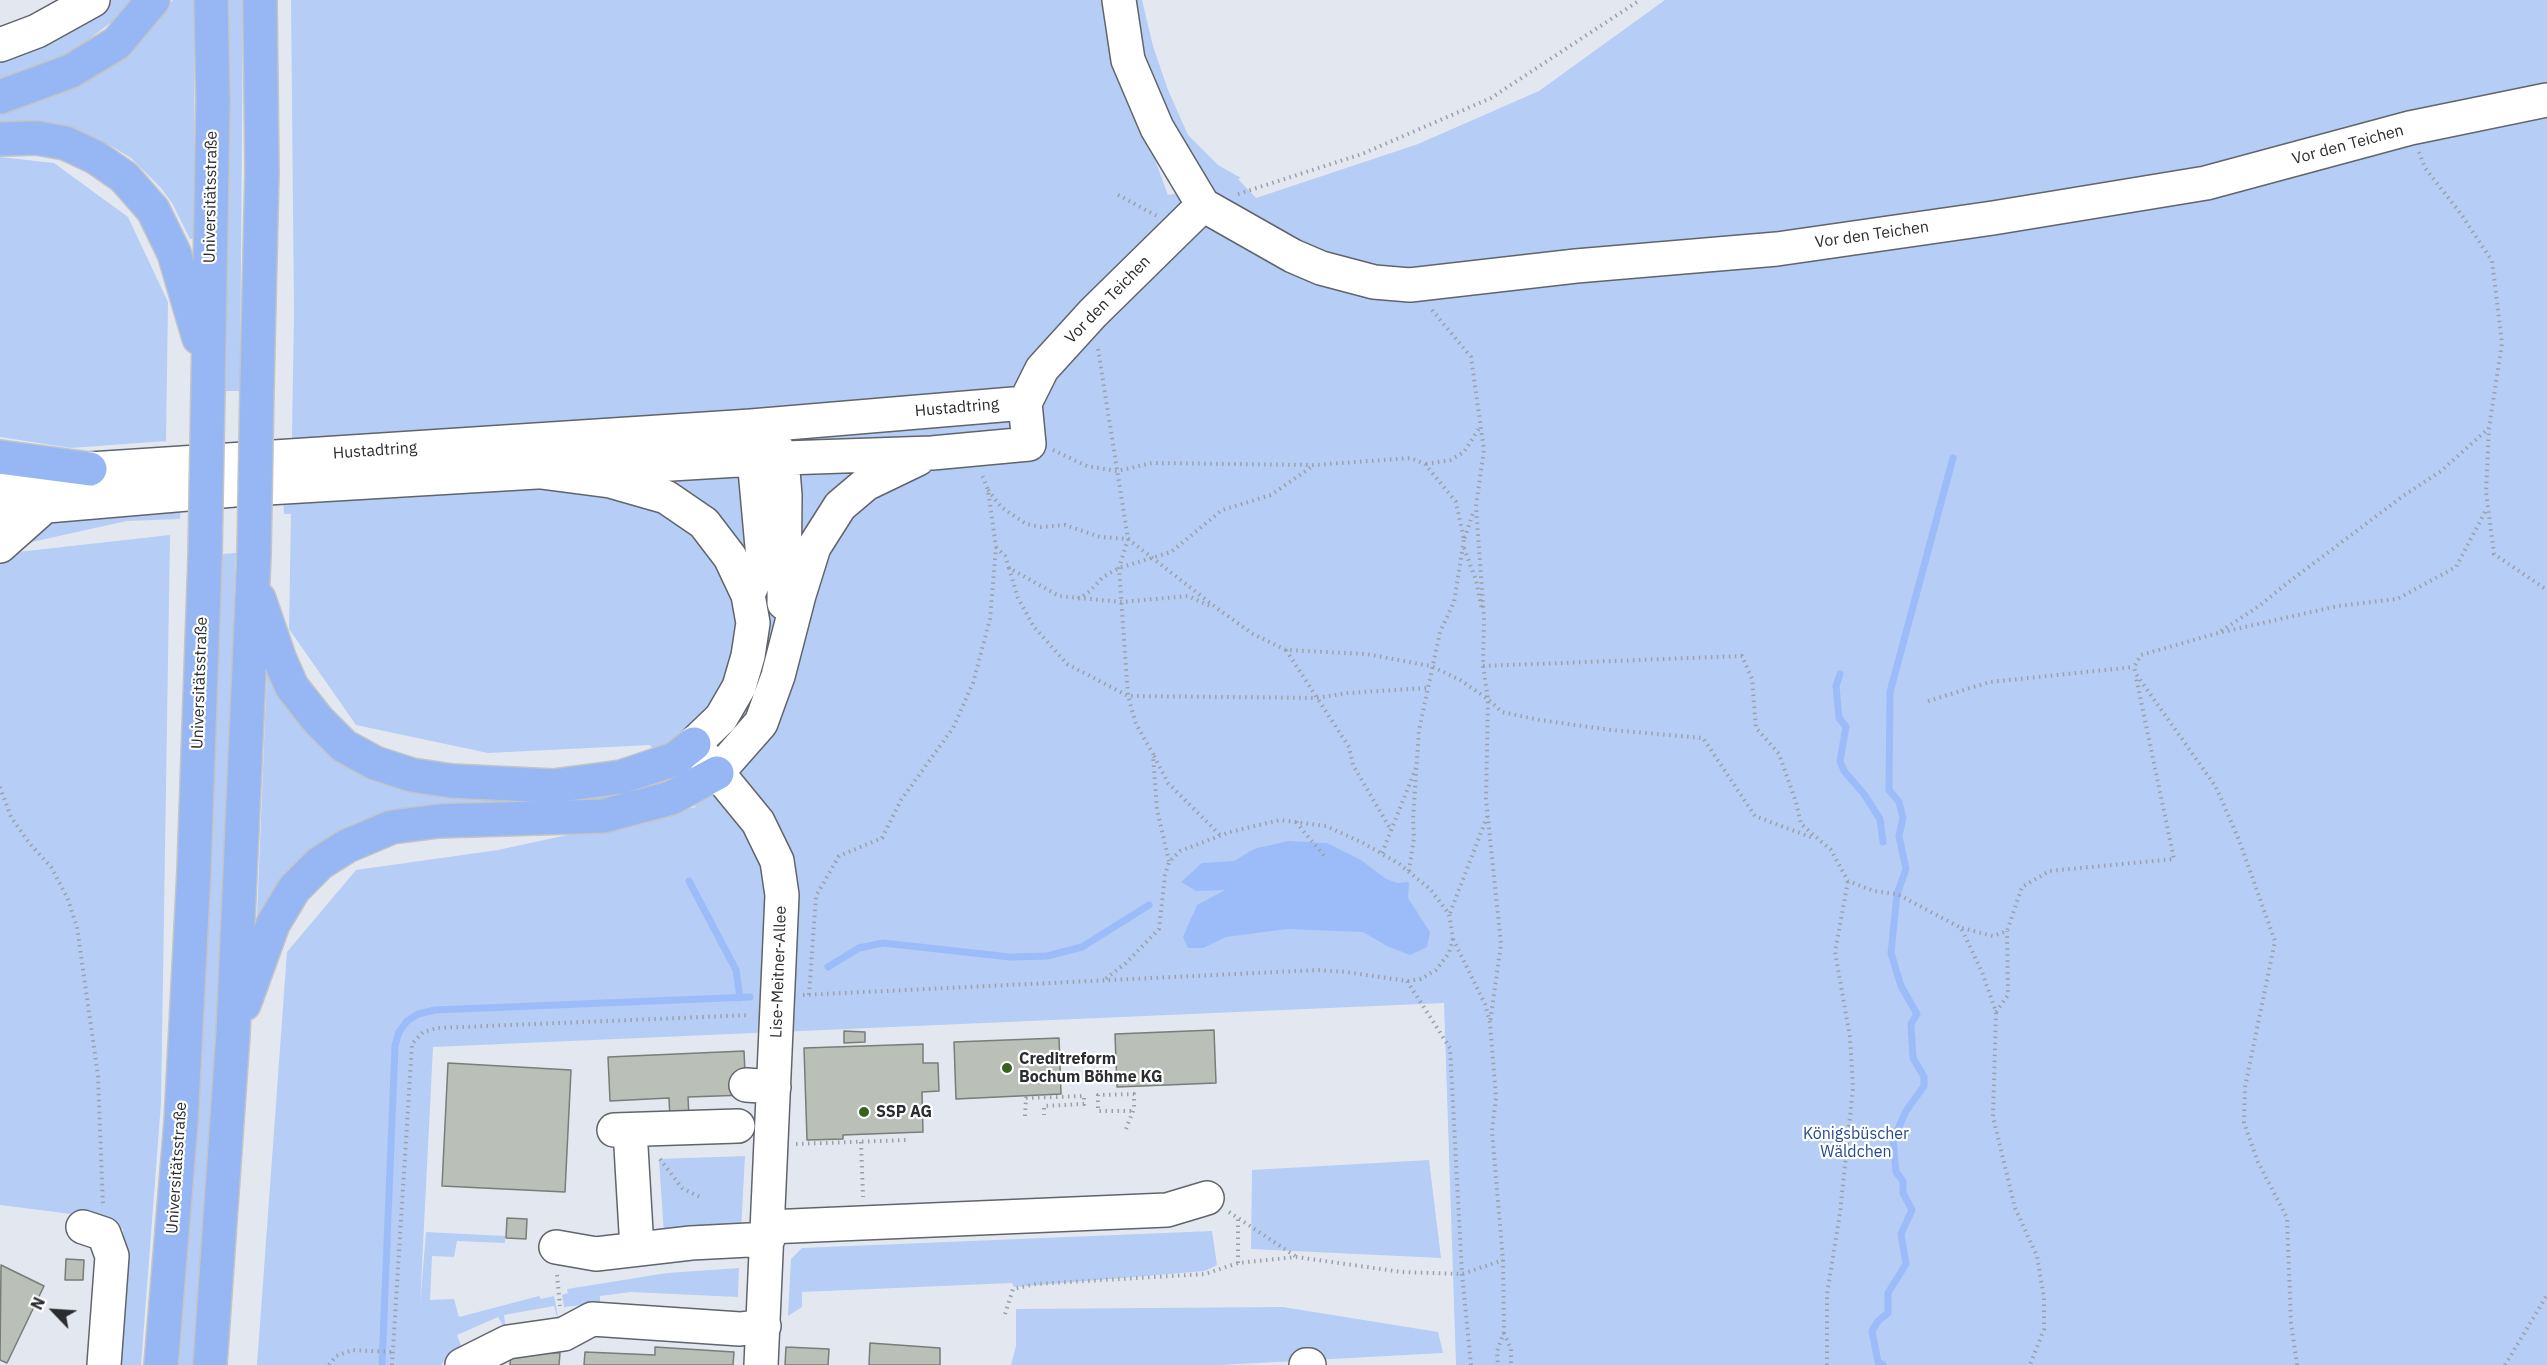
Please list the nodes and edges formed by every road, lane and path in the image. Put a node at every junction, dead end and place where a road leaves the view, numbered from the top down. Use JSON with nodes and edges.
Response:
{"nodes":[{"id":1,"x":93,"y":0,"type":"edge"},
{"id":2,"x":153,"y":0,"type":"edge"},
{"id":3,"x":211,"y":0,"type":"edge"},
{"id":4,"x":260,"y":0,"type":"edge"},
{"id":5,"x":1119,"y":0,"type":"edge"},
{"id":6,"x":1640,"y":0,"type":"edge"},
{"id":7,"x":0,"y":45,"type":"edge"},
{"id":8,"x":0,"y":97,"type":"edge"},
{"id":9,"x":2547,"y":100,"type":"edge"},
{"id":10,"x":2410,"y":128,"type":"junction"},
{"id":11,"x":0,"y":139,"type":"edge"},
{"id":12,"x":1254,"y":189,"type":"dead end"},
{"id":13,"x":1118,"y":195,"type":"dead end"},
{"id":14,"x":1203,"y":205,"type":"junction"},
{"id":15,"x":1178,"y":227,"type":"junction"},
{"id":16,"x":1410,"y":285,"type":"junction"},
{"id":17,"x":1093,"y":313,"type":"junction"},
{"id":18,"x":208,"y":378,"type":"junction"},
{"id":19,"x":1025,"y":403,"type":"junction"},
{"id":20,"x":751,"y":426,"type":"junction"},
{"id":21,"x":1481,"y":426,"type":"junction"},
{"id":22,"x":2489,"y":428,"type":"junction"},
{"id":23,"x":1029,"y":441,"type":"junction"},
{"id":24,"x":979,"y":449,"type":"junction"},
{"id":25,"x":932,"y":453,"type":"junction"},
{"id":26,"x":0,"y":457,"type":"edge"},
{"id":27,"x":768,"y":459,"type":"junction"},
{"id":28,"x":1425,"y":464,"type":"junction"},
{"id":29,"x":1314,"y":465,"type":"junction"},
{"id":30,"x":90,"y":470,"type":"junction"},
{"id":31,"x":1117,"y":471,"type":"junction"},
{"id":32,"x":541,"y":472,"type":"junction"},
{"id":33,"x":0,"y":480,"type":"edge"},
{"id":34,"x":988,"y":490,"type":"junction"},
{"id":35,"x":45,"y":506,"type":"junction"},
{"id":36,"x":1476,"y":506,"type":"junction"},
{"id":37,"x":2487,"y":508,"type":"junction"},
{"id":38,"x":0,"y":510,"type":"edge"},
{"id":39,"x":1128,"y":539,"type":"junction"},
{"id":40,"x":1464,"y":540,"type":"junction"},
{"id":41,"x":0,"y":546,"type":"edge"},
{"id":42,"x":996,"y":547,"type":"junction"},
{"id":43,"x":1464,"y":548,"type":"junction"},
{"id":44,"x":1152,"y":559,"type":"junction"},
{"id":45,"x":253,"y":568,"type":"junction"},
{"id":46,"x":1009,"y":568,"type":"junction"},
{"id":47,"x":1119,"y":568,"type":"junction"},
{"id":48,"x":2547,"y":590,"type":"edge"},
{"id":49,"x":748,"y":595,"type":"junction"},
{"id":50,"x":1078,"y":599,"type":"junction"},
{"id":51,"x":1122,"y":602,"type":"junction"},
{"id":52,"x":1218,"y":609,"type":"junction"},
{"id":53,"x":1484,"y":618,"type":"junction"},
{"id":54,"x":2218,"y":633,"type":"junction"},
{"id":55,"x":1287,"y":650,"type":"junction"},
{"id":56,"x":1431,"y":666,"type":"junction"},
{"id":57,"x":1483,"y":666,"type":"junction"},
{"id":58,"x":2134,"y":667,"type":"junction"},
{"id":59,"x":2136,"y":674,"type":"junction"},
{"id":60,"x":778,"y":676,"type":"junction"},
{"id":61,"x":1427,"y":688,"type":"junction"},
{"id":62,"x":1128,"y":696,"type":"junction"},
{"id":63,"x":1317,"y":698,"type":"junction"},
{"id":64,"x":1488,"y":699,"type":"junction"},
{"id":65,"x":1928,"y":701,"type":"dead end"},
{"id":66,"x":694,"y":744,"type":"junction"},
{"id":67,"x":1152,"y":754,"type":"junction"},
{"id":68,"x":1417,"y":765,"type":"junction"},
{"id":69,"x":717,"y":773,"type":"junction"},
{"id":70,"x":0,"y":787,"type":"edge"},
{"id":71,"x":1488,"y":816,"type":"junction"},
{"id":72,"x":1296,"y":822,"type":"junction"},
{"id":73,"x":1391,"y":830,"type":"junction"},
{"id":74,"x":1220,"y":835,"type":"junction"},
{"id":75,"x":1816,"y":839,"type":"junction"},
{"id":76,"x":1382,"y":854,"type":"junction"},
{"id":77,"x":1326,"y":858,"type":"dead end"},
{"id":78,"x":1169,"y":862,"type":"junction"},
{"id":79,"x":1409,"y":871,"type":"junction"},
{"id":80,"x":1848,"y":881,"type":"junction"},
{"id":81,"x":1449,"y":914,"type":"junction"},
{"id":82,"x":1961,"y":928,"type":"junction"},
{"id":83,"x":2007,"y":931,"type":"junction"},
{"id":84,"x":1453,"y":938,"type":"junction"},
{"id":85,"x":1104,"y":980,"type":"junction"},
{"id":86,"x":1407,"y":981,"type":"junction"},
{"id":87,"x":788,"y":1002,"type":"junction"},
{"id":88,"x":1996,"y":1012,"type":"junction"},
{"id":89,"x":1490,"y":1023,"type":"junction"},
{"id":90,"x":233,"y":1034,"type":"junction"},
{"id":91,"x":1133,"y":1111,"type":"junction"},
{"id":92,"x":1044,"y":1115,"type":"dead end"},
{"id":93,"x":1025,"y":1116,"type":"dead end"},
{"id":94,"x":738,"y":1126,"type":"dead end"},
{"id":95,"x":634,"y":1129,"type":"junction"},
{"id":96,"x":1126,"y":1129,"type":"dead end"},
{"id":97,"x":906,"y":1140,"type":"dead end"},
{"id":98,"x":861,"y":1142,"type":"junction"},
{"id":99,"x":772,"y":1144,"type":"junction"},
{"id":100,"x":702,"y":1198,"type":"dead end"},
{"id":101,"x":1207,"y":1198,"type":"joint"},
{"id":102,"x":1239,"y":1219,"type":"junction"},
{"id":103,"x":865,"y":1224,"type":"junction"},
{"id":104,"x":93,"y":1231,"type":"joint"},
{"id":105,"x":768,"y":1233,"type":"junction"},
{"id":106,"x":556,"y":1247,"type":"joint"},
{"id":107,"x":637,"y":1249,"type":"junction"},
{"id":108,"x":1296,"y":1257,"type":"junction"},
{"id":109,"x":1503,"y":1260,"type":"junction"},
{"id":110,"x":1238,"y":1263,"type":"junction"},
{"id":111,"x":1462,"y":1274,"type":"junction"},
{"id":112,"x":2547,"y":1294,"type":"edge"},
{"id":113,"x":1005,"y":1314,"type":"dead end"},
{"id":114,"x":764,"y":1326,"type":"junction"},
{"id":115,"x":1504,"y":1332,"type":"junction"},
{"id":116,"x":564,"y":1334,"type":"junction"},
{"id":117,"x":392,"y":1352,"type":"junction"},
{"id":118,"x":104,"y":1365,"type":"edge"},
{"id":119,"x":161,"y":1365,"type":"edge"},
{"id":120,"x":210,"y":1365,"type":"edge"},
{"id":121,"x":329,"y":1365,"type":"edge"},
{"id":122,"x":392,"y":1365,"type":"edge"},
{"id":123,"x":462,"y":1365,"type":"edge"},
{"id":124,"x":761,"y":1365,"type":"edge"},
{"id":125,"x":1471,"y":1365,"type":"edge"},
{"id":126,"x":1498,"y":1365,"type":"edge"},
{"id":127,"x":1511,"y":1365,"type":"edge"},
{"id":128,"x":1827,"y":1365,"type":"edge"},
{"id":129,"x":2030,"y":1365,"type":"edge"},
{"id":130,"x":2297,"y":1365,"type":"edge"},
{"id":131,"x":2505,"y":1365,"type":"edge"}],
"edges":[{"from":1,"to":7,"type":"street"},
{"from":2,"to":8,"type":"highway"},
{"from":3,"to":18,"type":"highway","name":"Universitätsstraße"},
{"from":4,"to":45,"type":"highway","bridge":true},
{"from":5,"to":14,"type":"street","name":"Vor den Teichen"},
{"from":6,"to":12,"type":"path"},
{"from":9,"to":10,"type":"street","name":"Vor den Teichen"},
{"from":10,"to":16,"type":"street","name":"Vor den Teichen"},
{"from":10,"to":22,"type":"path"},
{"from":11,"to":18,"type":"highway"},
{"from":13,"to":15,"type":"path"},
{"from":14,"to":15,"type":"street","name":"Vor den Teichen"},
{"from":14,"to":16,"type":"street","name":"Vor den Teichen"},
{"from":15,"to":17,"type":"street","name":"Vor den Teichen"},
{"from":16,"to":21,"type":"path"},
{"from":17,"to":19,"type":"street","name":"Vor den Teichen"},
{"from":17,"to":31,"type":"path"},
{"from":18,"to":119,"type":"highway","name":"Universitätsstraße","bridge":true},
{"from":19,"to":20,"type":"street","name":"Hustadtring"},
{"from":19,"to":23,"type":"street"},
{"from":20,"to":27,"type":"street","name":"Hustadtring"},
{"from":20,"to":30,"type":"street","name":"Hustadtring"},
{"from":21,"to":28,"type":"path"},
{"from":21,"to":36,"type":"path"},
{"from":22,"to":37,"type":"path"},
{"from":22,"to":54,"type":"path"},
{"from":23,"to":24,"type":"street","name":"Hustadtring"},
{"from":23,"to":31,"type":"path"},
{"from":24,"to":25,"type":"street","name":"Hustadtring"},
{"from":24,"to":34,"type":"path"},
{"from":25,"to":27,"type":"street","name":"Hustadtring"},
{"from":25,"to":60,"type":"street","name":"Hustadtring"},
{"from":26,"to":30,"type":"highway"},
{"from":27,"to":32,"type":"street","name":"Hustadtring"},
{"from":27,"to":49,"type":"street","name":"Hustadtring"},
{"from":27,"to":60,"type":"street","name":"Hustadtring"},
{"from":28,"to":29,"type":"path"},
{"from":28,"to":40,"type":"path"},
{"from":29,"to":31,"type":"path"},
{"from":29,"to":44,"type":"path"},
{"from":30,"to":33,"type":"street","name":"Hustadtring"},
{"from":31,"to":39,"type":"path"},
{"from":32,"to":35,"type":"street","name":"Hustadtring"},
{"from":32,"to":49,"type":"street","name":"Hustadtring"},
{"from":34,"to":39,"type":"path"},
{"from":34,"to":42,"type":"path"},
{"from":35,"to":38,"type":"street","name":"Hustadtring"},
{"from":35,"to":41,"type":"street"},
{"from":36,"to":40,"type":"path"},
{"from":36,"to":53,"type":"path"},
{"from":37,"to":48,"type":"path"},
{"from":37,"to":54,"type":"path"},
{"from":39,"to":44,"type":"path"},
{"from":39,"to":47,"type":"path"},
{"from":40,"to":43,"type":"path"},
{"from":42,"to":46,"type":"path"},
{"from":42,"to":87,"type":"path"},
{"from":43,"to":53,"type":"path"},
{"from":43,"to":56,"type":"path"},
{"from":44,"to":47,"type":"path"},
{"from":44,"to":52,"type":"path"},
{"from":45,"to":66,"type":"highway"},
{"from":45,"to":90,"type":"highway"},
{"from":46,"to":50,"type":"path"},
{"from":46,"to":62,"type":"path"},
{"from":47,"to":50,"type":"path"},
{"from":47,"to":51,"type":"path"},
{"from":49,"to":66,"type":"street","name":"Hustadtring"},
{"from":50,"to":51,"type":"path"},
{"from":51,"to":52,"type":"path"},
{"from":51,"to":62,"type":"path"},
{"from":52,"to":55,"type":"path"},
{"from":53,"to":57,"type":"path"},
{"from":54,"to":58,"type":"path"},
{"from":55,"to":56,"type":"path"},
{"from":55,"to":63,"type":"path"},
{"from":56,"to":61,"type":"path"},
{"from":56,"to":64,"type":"path"},
{"from":57,"to":64,"type":"path"},
{"from":57,"to":75,"type":"path"},
{"from":58,"to":59,"type":"path"},
{"from":58,"to":65,"type":"path"},
{"from":59,"to":83,"type":"path"},
{"from":59,"to":130,"type":"path"},
{"from":60,"to":69,"type":"street","name":"Hustadtring"},
{"from":61,"to":63,"type":"path"},
{"from":61,"to":68,"type":"path"},
{"from":62,"to":63,"type":"path"},
{"from":62,"to":67,"type":"path"},
{"from":63,"to":73,"type":"path"},
{"from":64,"to":71,"type":"path"},
{"from":64,"to":75,"type":"path"},
{"from":66,"to":69,"type":"street","name":"Lise-Meitner-Allee"},
{"from":67,"to":74,"type":"path"},
{"from":67,"to":78,"type":"path"},
{"from":68,"to":73,"type":"path"},
{"from":68,"to":79,"type":"path"},
{"from":69,"to":87,"type":"street","name":"Lise-Meitner-Allee"},
{"from":69,"to":90,"type":"highway"},
{"from":70,"to":104,"type":"path"},
{"from":71,"to":81,"type":"path"},
{"from":71,"to":89,"type":"path"},
{"from":72,"to":74,"type":"path"},
{"from":72,"to":76,"type":"path"},
{"from":72,"to":77,"type":"path"},
{"from":73,"to":76,"type":"path"},
{"from":74,"to":78,"type":"path"},
{"from":75,"to":80,"type":"path"},
{"from":76,"to":79,"type":"path"},
{"from":78,"to":85,"type":"path"},
{"from":79,"to":81,"type":"path"},
{"from":80,"to":82,"type":"path"},
{"from":80,"to":128,"type":"path"},
{"from":81,"to":84,"type":"path"},
{"from":82,"to":83,"type":"path"},
{"from":82,"to":88,"type":"path"},
{"from":83,"to":88,"type":"path"},
{"from":84,"to":86,"type":"path"},
{"from":84,"to":89,"type":"path"},
{"from":85,"to":86,"type":"path"},
{"from":85,"to":87,"type":"path"},
{"from":86,"to":111,"type":"path"},
{"from":87,"to":99,"type":"street","name":"Lise-Meitner-Allee"},
{"from":87,"to":117,"type":"path"},
{"from":88,"to":129,"type":"path"},
{"from":89,"to":109,"type":"path"},
{"from":90,"to":120,"type":"highway"},
{"from":91,"to":91,"type":"path"},
{"from":91,"to":96,"type":"path"},
{"from":92,"to":93,"type":"path"},
{"from":94,"to":95,"type":"street"},
{"from":95,"to":100,"type":"path"},
{"from":95,"to":107,"type":"street"},
{"from":97,"to":98,"type":"path"},
{"from":98,"to":99,"type":"path"},
{"from":98,"to":103,"type":"path"},
{"from":99,"to":105,"type":"street","name":"Lise-Meitner-Allee"},
{"from":101,"to":102,"type":"path"},
{"from":101,"to":103,"type":"street"},
{"from":102,"to":108,"type":"path"},
{"from":102,"to":110,"type":"path"},
{"from":103,"to":105,"type":"street"},
{"from":104,"to":118,"type":"street"},
{"from":105,"to":107,"type":"street"},
{"from":105,"to":114,"type":"street","name":"Lise-Meitner-Allee"},
{"from":106,"to":107,"type":"street"},
{"from":106,"to":116,"type":"path"},
{"from":108,"to":110,"type":"path"},
{"from":108,"to":111,"type":"path"},
{"from":109,"to":111,"type":"path"},
{"from":109,"to":115,"type":"path"},
{"from":110,"to":113,"type":"path"},
{"from":111,"to":125,"type":"path"},
{"from":112,"to":131,"type":"path"},
{"from":114,"to":116,"type":"street"},
{"from":114,"to":124,"type":"street","name":"Lise-Meitner-Allee"},
{"from":115,"to":126,"type":"path"},
{"from":115,"to":127,"type":"path"},
{"from":116,"to":123,"type":"street"},
{"from":117,"to":121,"type":"path"},
{"from":117,"to":122,"type":"path"}]}
